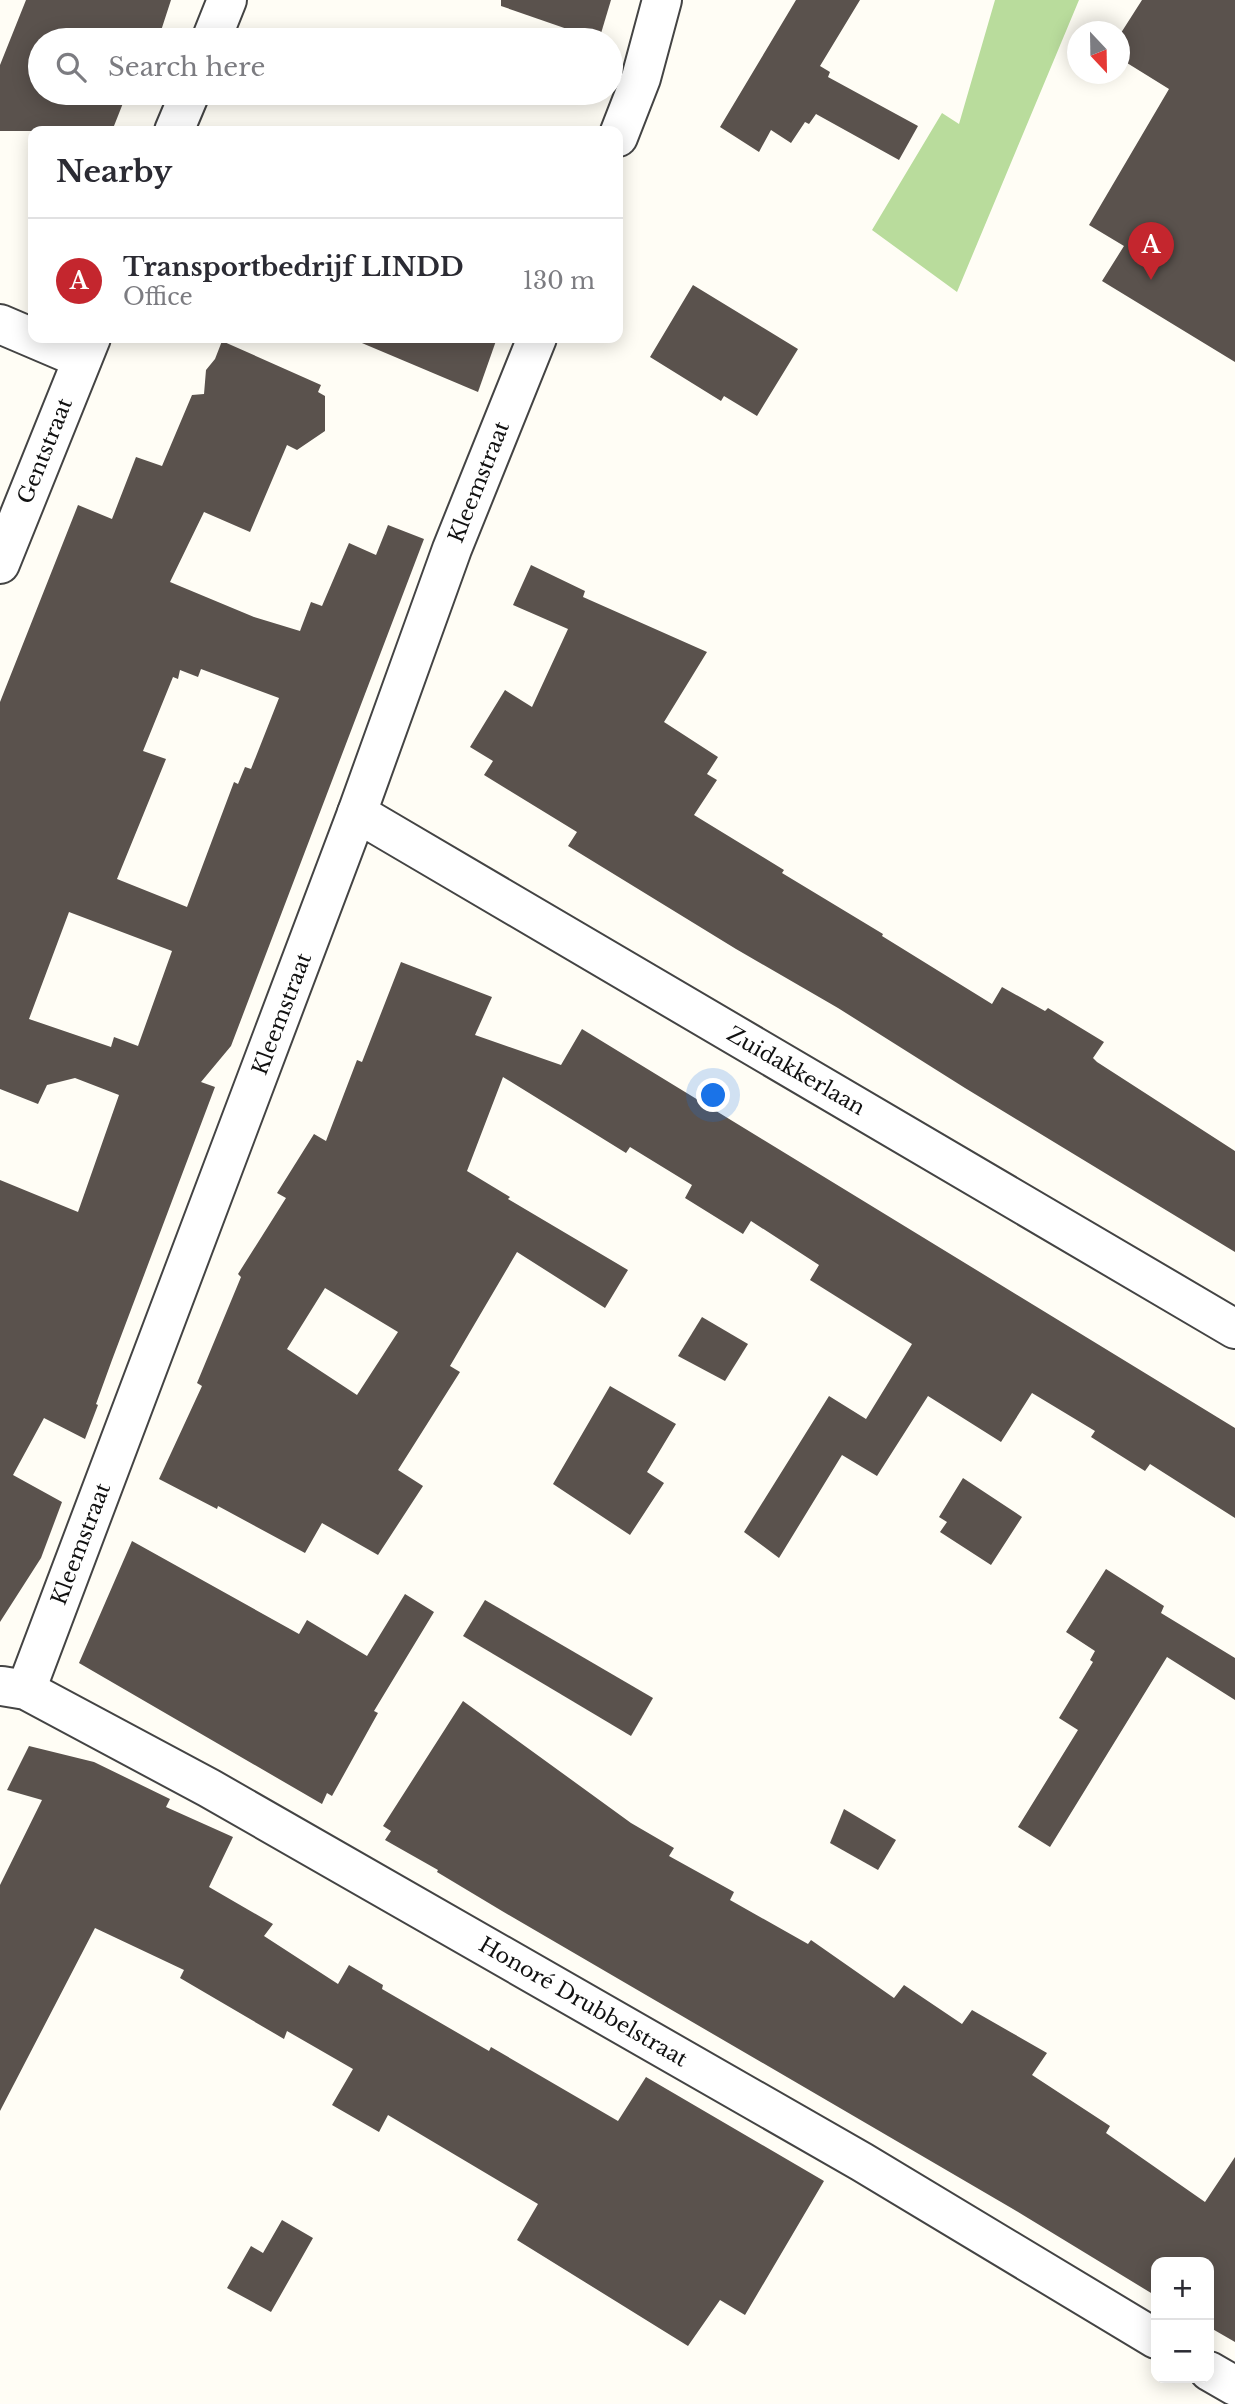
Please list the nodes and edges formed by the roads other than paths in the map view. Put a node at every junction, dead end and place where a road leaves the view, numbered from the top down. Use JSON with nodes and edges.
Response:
{"nodes":[{"id":1,"x":227,"y":0,"type":"edge"},
{"id":2,"x":662,"y":0,"type":"edge"},
{"id":3,"x":216,"y":28,"type":"edge"},
{"id":4,"x":185,"y":105,"type":"edge"},
{"id":5,"x":176,"y":126,"type":"edge"},
{"id":6,"x":622,"y":126,"type":"edge"},
{"id":7,"x":0,"y":324,"type":"edge"},
{"id":8,"x":28,"y":332,"type":"edge"},
{"id":9,"x":66,"y":343,"type":"edge"},
{"id":10,"x":535,"y":343,"type":"edge"},
{"id":11,"x":87,"y":349,"type":"edge"},
{"id":12,"x":0,"y":564,"type":"edge"},
{"id":13,"x":357,"y":813,"type":"junction"},
{"id":14,"x":1235,"y":1329,"type":"edge"},
{"id":15,"x":13,"y":1688,"type":"edge"},
{"id":16,"x":1151,"y":2336,"type":"edge"},
{"id":17,"x":1214,"y":2374,"type":"edge"},
{"id":18,"x":1235,"y":2386,"type":"edge"}],
"edges":[{"from":1,"to":3,"type":"street"},
{"from":2,"to":6,"type":"street"},
{"from":4,"to":5,"type":"street"},
{"from":7,"to":8,"type":"street"},
{"from":9,"to":11,"type":"street"},
{"from":10,"to":13,"type":"street","name":"Kleemstraat"},
{"from":11,"to":12,"type":"street","name":"Gentstraat"},
{"from":13,"to":14,"type":"street","name":"Zuidakkerlaan"},
{"from":13,"to":15,"type":"street","name":"Kleemstraat"},
{"from":15,"to":16,"type":"street","name":"Honoré Drubbelstraat"},
{"from":17,"to":18,"type":"street"}]}
